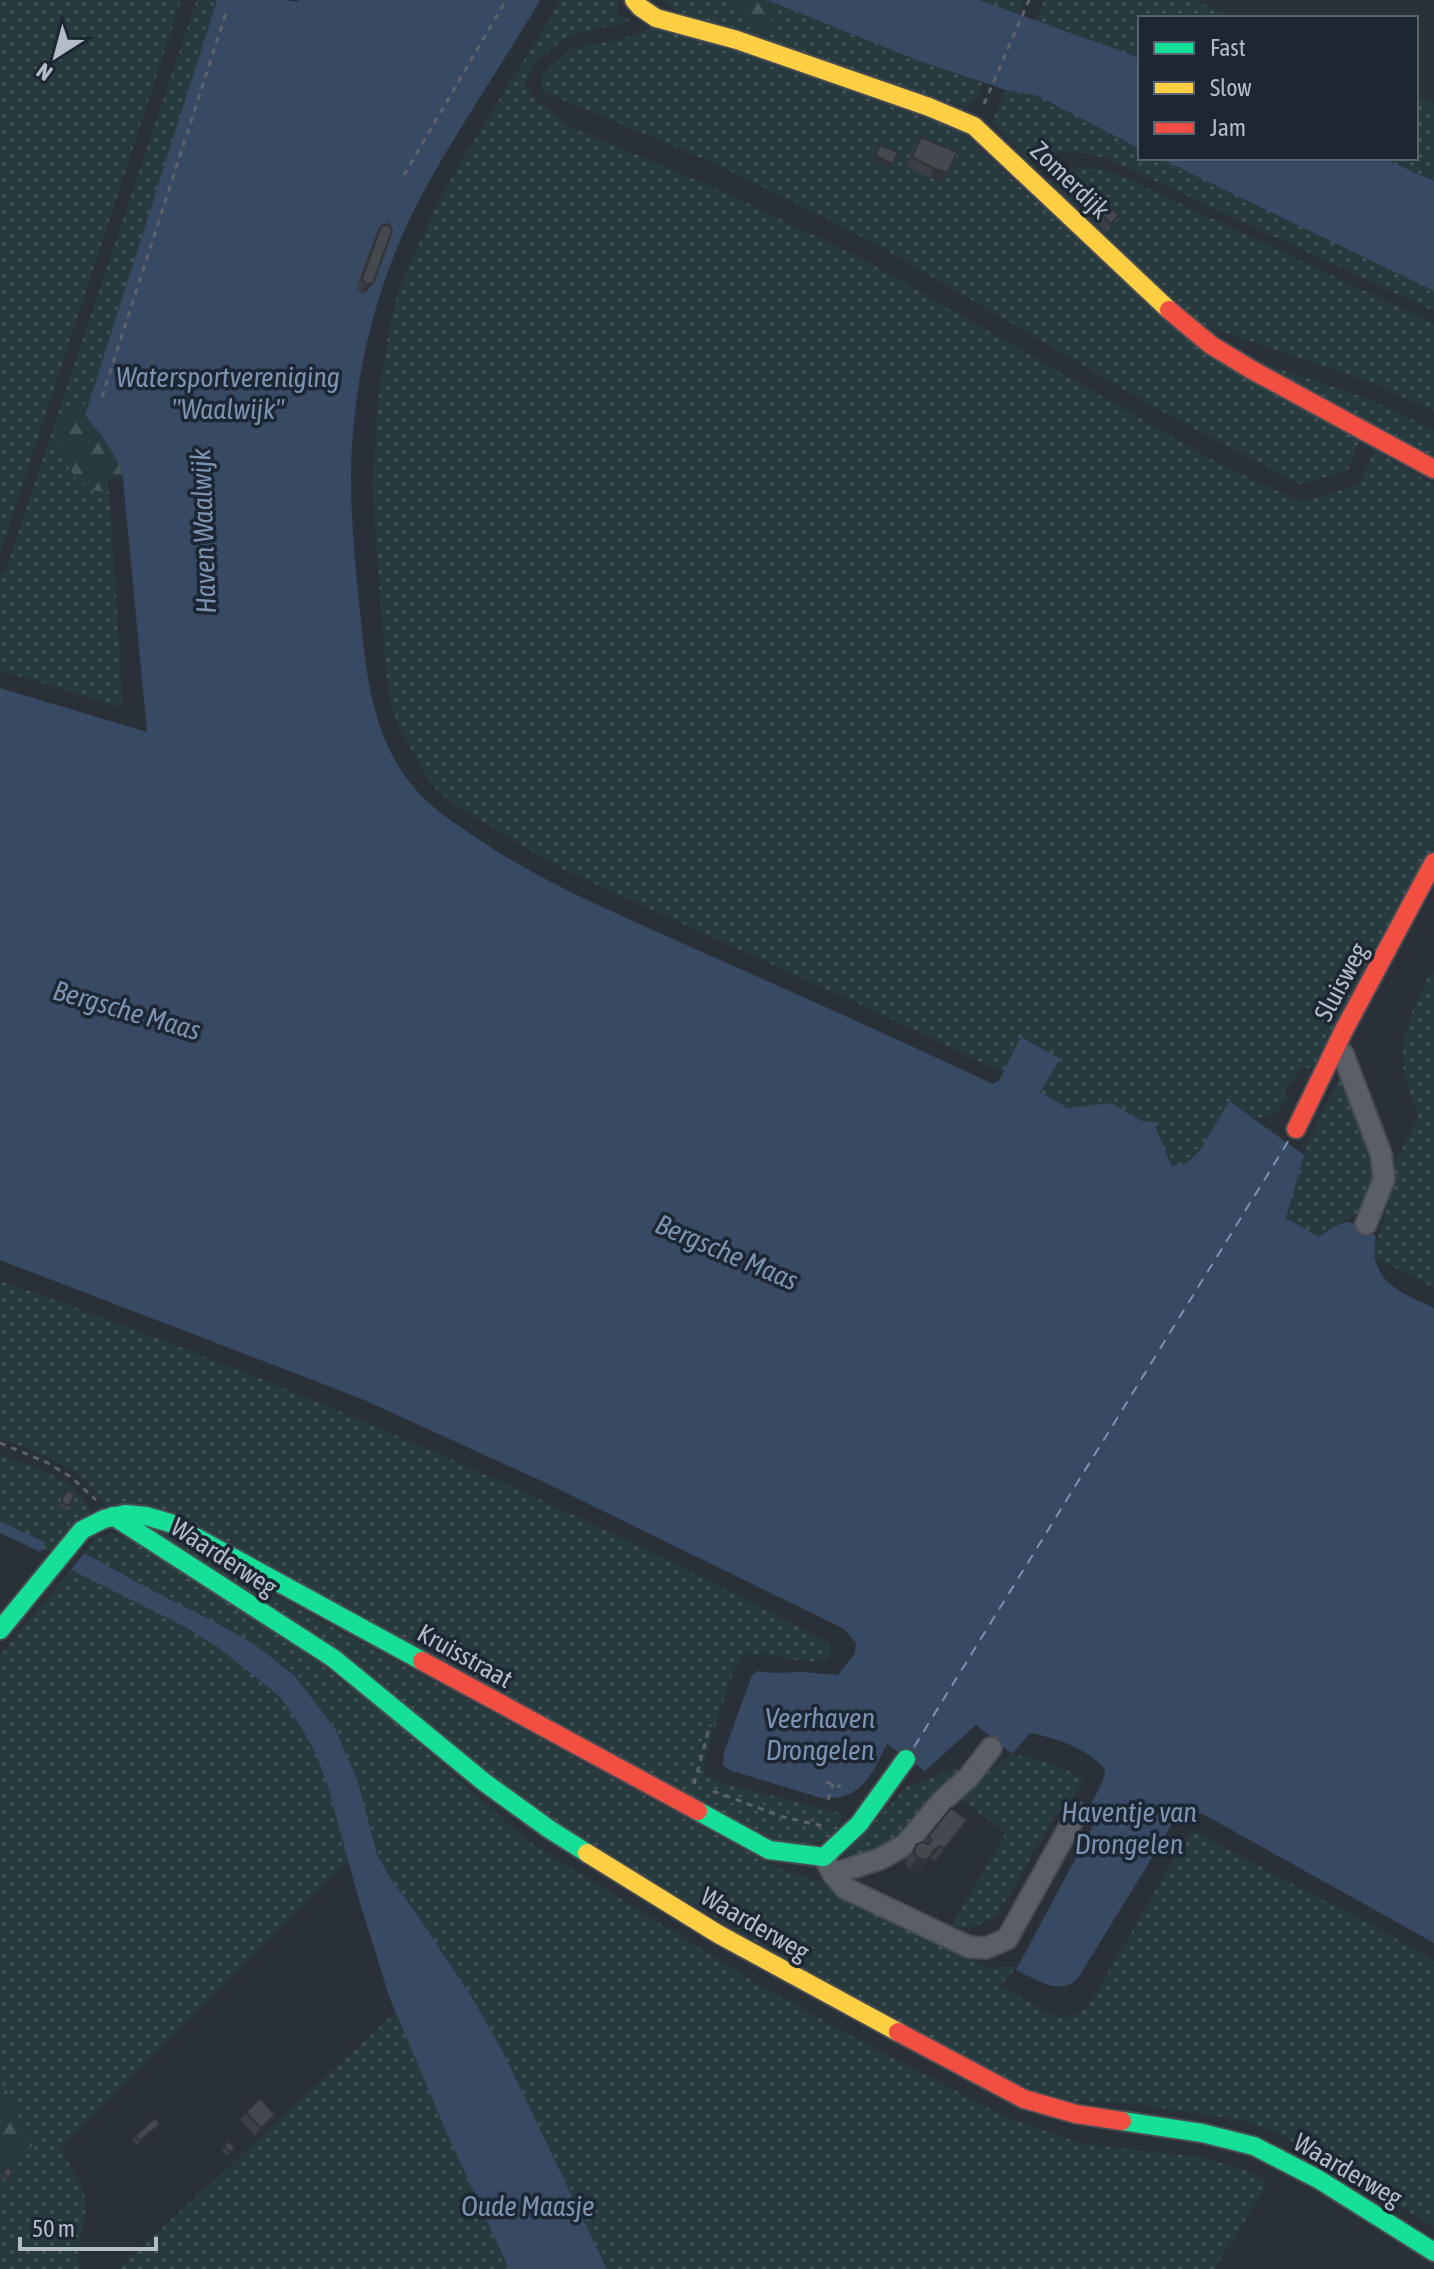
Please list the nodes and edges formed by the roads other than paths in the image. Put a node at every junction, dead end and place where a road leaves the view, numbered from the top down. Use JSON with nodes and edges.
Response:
{"nodes":[{"id":1,"x":634,"y":0,"type":"edge"},
{"id":2,"x":1434,"y":469,"type":"edge"},
{"id":3,"x":1434,"y":862,"type":"edge"},
{"id":4,"x":1335,"y":1051,"type":"junction"},
{"id":5,"x":1296,"y":1129,"type":"dead end"},
{"id":6,"x":1366,"y":1224,"type":"dead end"},
{"id":7,"x":113,"y":1516,"type":"junction"},
{"id":8,"x":0,"y":1630,"type":"edge"},
{"id":9,"x":991,"y":1748,"type":"dead end"},
{"id":10,"x":906,"y":1759,"type":"dead end"},
{"id":11,"x":1077,"y":1813,"type":"dead end"},
{"id":12,"x":828,"y":1865,"type":"junction"},
{"id":13,"x":1434,"y":2252,"type":"edge"}],
"edges":[{"from":1,"to":2,"type":"street","name":"Zomerdijk"},
{"from":3,"to":4,"type":"street","name":"Sluisweg"},
{"from":4,"to":5,"type":"street","name":"Sluisweg"},
{"from":4,"to":6,"type":"street"},
{"from":7,"to":8,"type":"street","name":"Kruisstraat"},
{"from":7,"to":12,"type":"street","name":"Kruisstraat"},
{"from":7,"to":13,"type":"street","name":"Waarderweg"},
{"from":9,"to":12,"type":"street","name":"Kruisstraat"},
{"from":10,"to":12,"type":"street"},
{"from":11,"to":12,"type":"street"}]}
